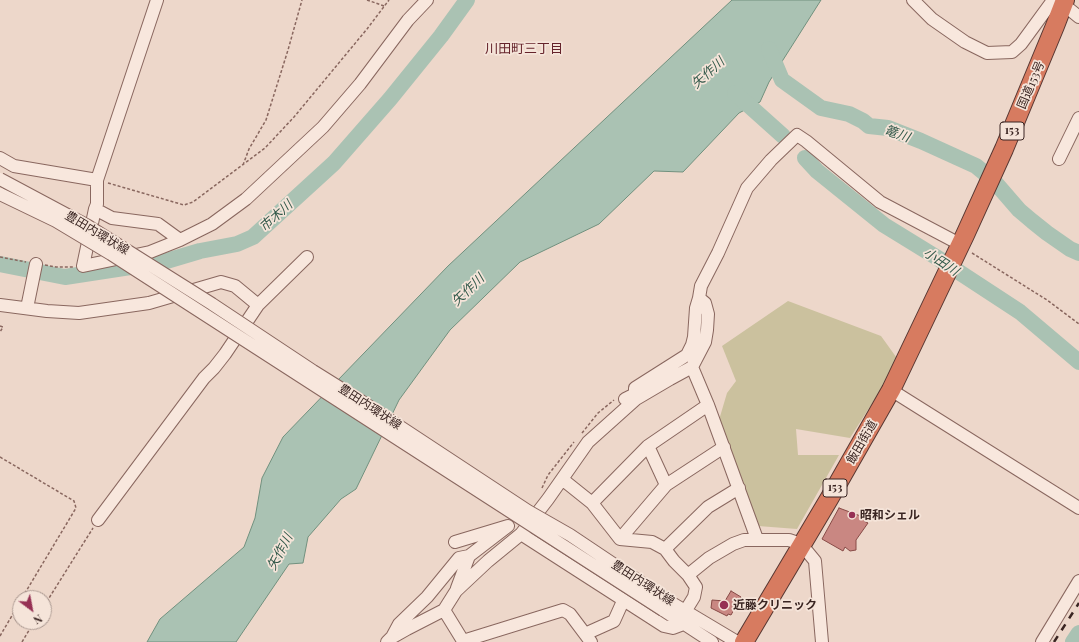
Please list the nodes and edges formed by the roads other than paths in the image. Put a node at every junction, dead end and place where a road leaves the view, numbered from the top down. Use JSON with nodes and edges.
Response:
{"nodes":[{"id":1,"x":157,"y":0,"type":"edge"},
{"id":2,"x":427,"y":0,"type":"edge"},
{"id":3,"x":913,"y":0,"type":"edge"},
{"id":4,"x":1064,"y":2,"type":"edge"},
{"id":5,"x":1079,"y":17,"type":"edge"},
{"id":6,"x":1079,"y":118,"type":"edge"},
{"id":7,"x":0,"y":158,"type":"edge"},
{"id":8,"x":1059,"y":159,"type":"dead end"},
{"id":9,"x":0,"y":179,"type":"edge"},
{"id":10,"x":96,"y":180,"type":"junction"},
{"id":11,"x":0,"y":194,"type":"edge"},
{"id":12,"x":95,"y":209,"type":"junction"},
{"id":13,"x":180,"y":240,"type":"junction"},
{"id":14,"x":963,"y":240,"type":"junction"},
{"id":15,"x":307,"y":257,"type":"dead end"},
{"id":16,"x":36,"y":264,"type":"dead end"},
{"id":17,"x":699,"y":298,"type":"junction"},
{"id":18,"x":0,"y":305,"type":"edge"},
{"id":19,"x":258,"y":305,"type":"junction"},
{"id":20,"x":27,"y":308,"type":"junction"},
{"id":21,"x":692,"y":367,"type":"junction"},
{"id":22,"x":891,"y":390,"type":"junction"},
{"id":23,"x":708,"y":405,"type":"junction"},
{"id":24,"x":588,"y":442,"type":"junction"},
{"id":25,"x":648,"y":446,"type":"junction"},
{"id":26,"x":724,"y":447,"type":"junction"},
{"id":27,"x":562,"y":479,"type":"junction"},
{"id":28,"x":666,"y":485,"type":"junction"},
{"id":29,"x":738,"y":488,"type":"junction"},
{"id":30,"x":592,"y":503,"type":"junction"},
{"id":31,"x":1079,"y":508,"type":"edge"},
{"id":32,"x":98,"y":520,"type":"road end"},
{"id":33,"x":521,"y":534,"type":"junction"},
{"id":34,"x":620,"y":539,"type":"junction"},
{"id":35,"x":757,"y":539,"type":"junction"},
{"id":36,"x":455,"y":542,"type":"dead end"},
{"id":37,"x":801,"y":544,"type":"junction"},
{"id":38,"x":665,"y":549,"type":"junction"},
{"id":39,"x":469,"y":556,"type":"junction"},
{"id":40,"x":688,"y":575,"type":"junction"},
{"id":41,"x":1079,"y":581,"type":"edge"},
{"id":42,"x":456,"y":591,"type":"junction"},
{"id":43,"x":624,"y":601,"type":"junction"},
{"id":44,"x":667,"y":606,"type":"junction"},
{"id":45,"x":444,"y":610,"type":"junction"},
{"id":46,"x":686,"y":610,"type":"junction"},
{"id":47,"x":684,"y":623,"type":"junction"},
{"id":48,"x":588,"y":638,"type":"edge"},
{"id":49,"x":389,"y":640,"type":"edge"},
{"id":50,"x":712,"y":642,"type":"edge"},
{"id":51,"x":737,"y":642,"type":"edge"},
{"id":52,"x":744,"y":642,"type":"edge"},
{"id":53,"x":822,"y":642,"type":"edge"},
{"id":54,"x":1042,"y":642,"type":"edge"}],
"edges":[{"from":1,"to":10,"type":"street"},
{"from":2,"to":13,"type":"street"},
{"from":3,"to":4,"type":"street"},
{"from":4,"to":5,"type":"street"},
{"from":4,"to":14,"type":"highway","name":"国道153号","number":"153"},
{"from":6,"to":8,"type":"street"},
{"from":7,"to":10,"type":"street"},
{"from":9,"to":44,"type":"street","name":"豊田内環状線","bridge":true},
{"from":10,"to":12,"type":"street"},
{"from":11,"to":44,"type":"street","name":"豊田内環状線","bridge":true},
{"from":12,"to":13,"type":"street"},
{"from":12,"to":13,"type":"street"},
{"from":14,"to":17,"type":"street"},
{"from":14,"to":22,"type":"highway","name":"飯田街道","number":"153"},
{"from":15,"to":19,"type":"street"},
{"from":16,"to":20,"type":"street"},
{"from":17,"to":21,"type":"street"},
{"from":17,"to":24,"type":"street"},
{"from":18,"to":20,"type":"street"},
{"from":19,"to":20,"type":"street"},
{"from":19,"to":32,"type":"street"},
{"from":21,"to":23,"type":"street"},
{"from":21,"to":24,"type":"street"},
{"from":22,"to":31,"type":"street"},
{"from":22,"to":37,"type":"highway","name":"飯田街道","number":"153"},
{"from":23,"to":25,"type":"street"},
{"from":23,"to":26,"type":"street"},
{"from":24,"to":27,"type":"street"},
{"from":25,"to":28,"type":"street"},
{"from":25,"to":30,"type":"street"},
{"from":26,"to":28,"type":"street"},
{"from":26,"to":29,"type":"street"},
{"from":27,"to":30,"type":"street"},
{"from":27,"to":33,"type":"street"},
{"from":28,"to":34,"type":"street"},
{"from":29,"to":35,"type":"street"},
{"from":29,"to":38,"type":"street"},
{"from":30,"to":34,"type":"street"},
{"from":33,"to":42,"type":"street"},
{"from":33,"to":43,"type":"street"},
{"from":34,"to":38,"type":"street"},
{"from":35,"to":37,"type":"street"},
{"from":35,"to":40,"type":"street"},
{"from":36,"to":39,"type":"street"},
{"from":37,"to":52,"type":"highway","name":"飯田街道","number":"153"},
{"from":37,"to":53,"type":"street"},
{"from":38,"to":40,"type":"street"},
{"from":39,"to":42,"type":"street"},
{"from":39,"to":49,"type":"street"},
{"from":40,"to":46,"type":"street"},
{"from":41,"to":54,"type":"street"},
{"from":42,"to":45,"type":"street"},
{"from":43,"to":47,"type":"street"},
{"from":43,"to":48,"type":"street"},
{"from":44,"to":46,"type":"street","name":"豊田内環状線"},
{"from":44,"to":47,"type":"street","name":"豊田内環状線"},
{"from":45,"to":48,"type":"street"},
{"from":45,"to":49,"type":"street"},
{"from":46,"to":51,"type":"street","name":"豊田内環状線"},
{"from":47,"to":50,"type":"street","name":"豊田内環状線"}]}
